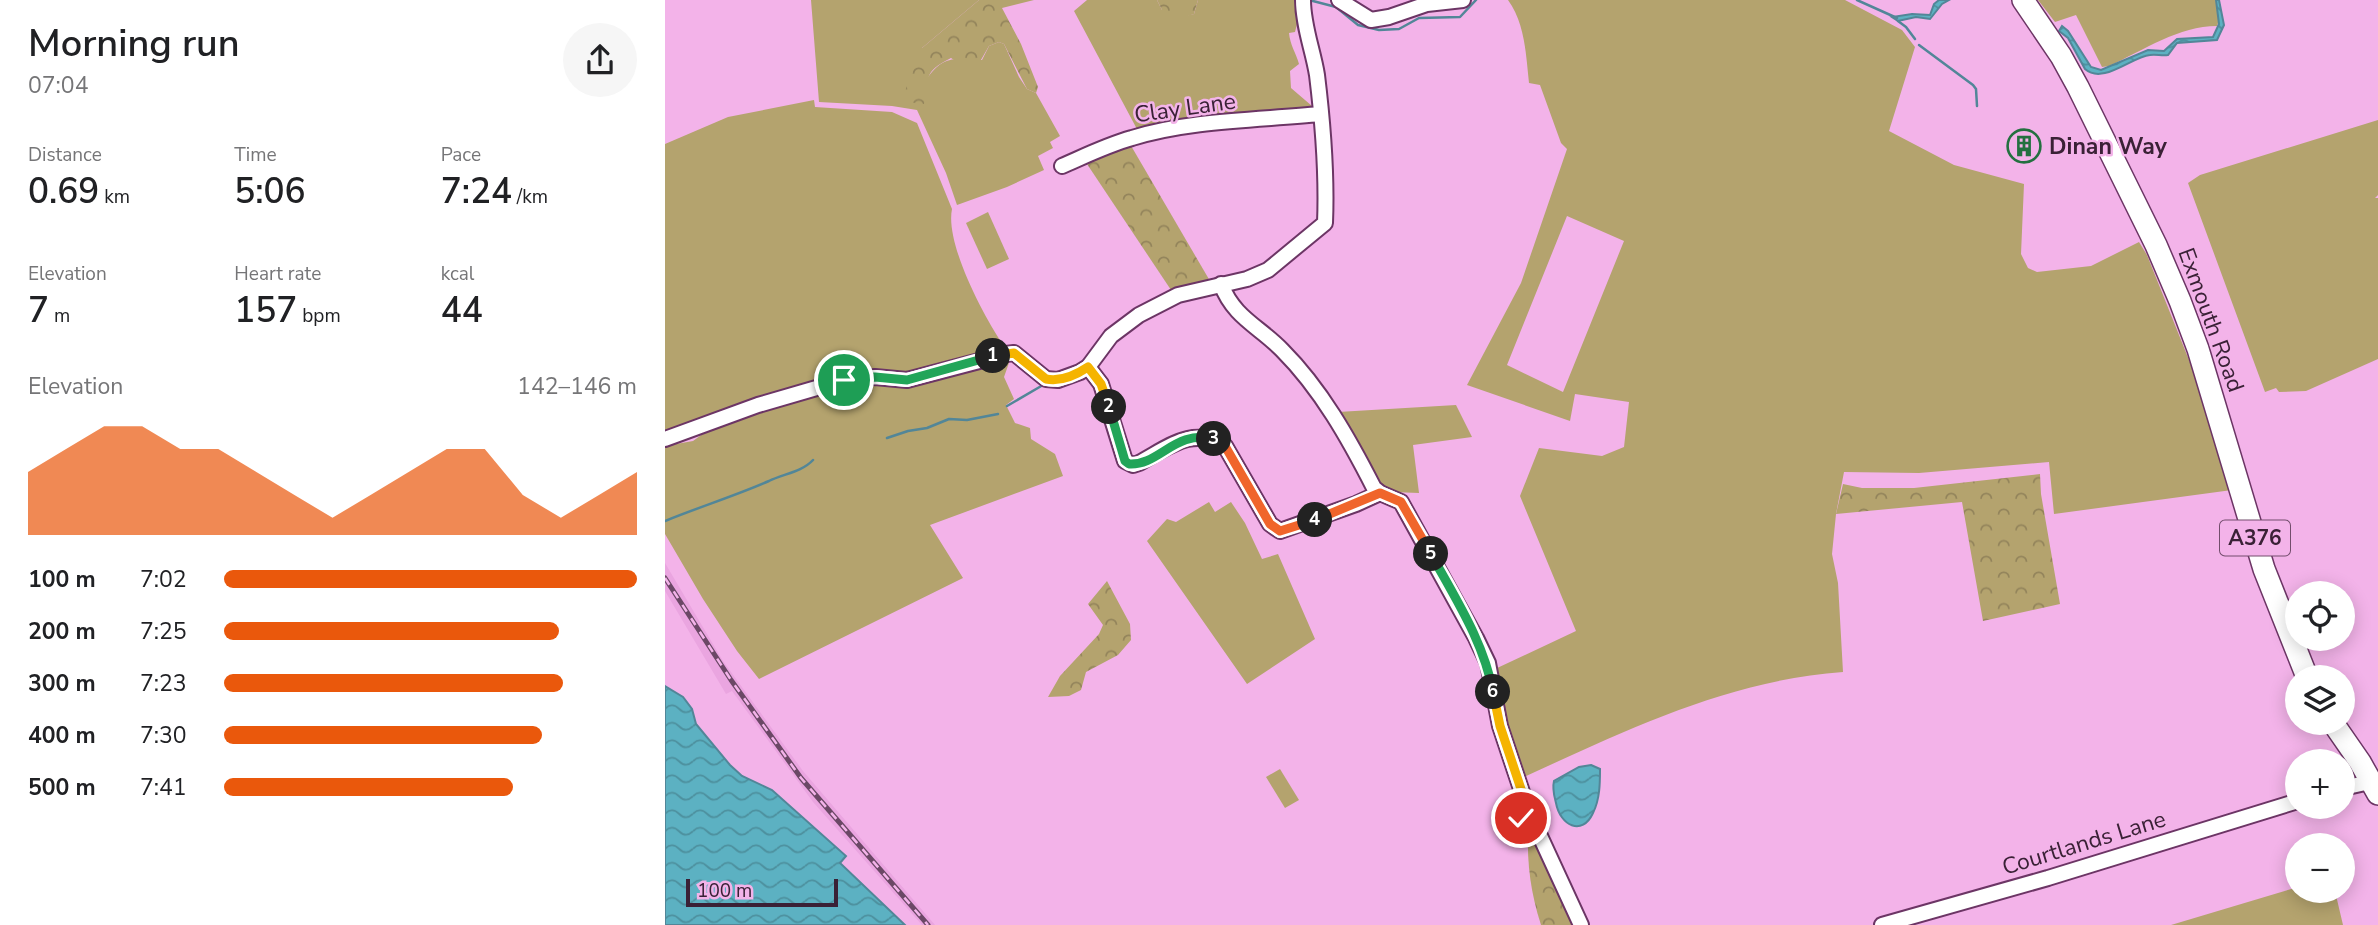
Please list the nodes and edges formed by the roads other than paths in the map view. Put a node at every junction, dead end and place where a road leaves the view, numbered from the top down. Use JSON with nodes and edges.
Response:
{"nodes":[{"id":1,"x":1303,"y":0,"type":"edge"},
{"id":2,"x":1339,"y":0,"type":"edge"},
{"id":3,"x":1463,"y":0,"type":"edge"},
{"id":4,"x":2023,"y":0,"type":"edge"},
{"id":5,"x":1320,"y":114,"type":"junction"},
{"id":6,"x":1062,"y":166,"type":"dead end"},
{"id":7,"x":1221,"y":284,"type":"junction"},
{"id":8,"x":1088,"y":367,"type":"junction"},
{"id":9,"x":665,"y":439,"type":"edge"},
{"id":10,"x":1380,"y":493,"type":"junction"},
{"id":11,"x":2302,"y":665,"type":"edge"},
{"id":12,"x":2341,"y":735,"type":"edge"},
{"id":13,"x":2376,"y":785,"type":"edge"},
{"id":14,"x":2355,"y":787,"type":"edge"},
{"id":15,"x":2285,"y":805,"type":"edge"},
{"id":16,"x":1581,"y":925,"type":"edge"},
{"id":17,"x":1882,"y":925,"type":"edge"}],
"edges":[{"from":1,"to":5,"type":"street"},
{"from":2,"to":3,"type":"street"},
{"from":4,"to":11,"type":"highway","name":"Exmouth Road","number":"A376"},
{"from":5,"to":6,"type":"street","name":"Clay Lane"},
{"from":5,"to":7,"type":"street"},
{"from":7,"to":8,"type":"street"},
{"from":7,"to":10,"type":"street"},
{"from":8,"to":9,"type":"street"},
{"from":8,"to":10,"type":"street"},
{"from":10,"to":16,"type":"street"},
{"from":12,"to":13,"type":"highway"},
{"from":13,"to":14,"type":"street"},
{"from":15,"to":17,"type":"street","name":"Courtlands Lane"}]}
